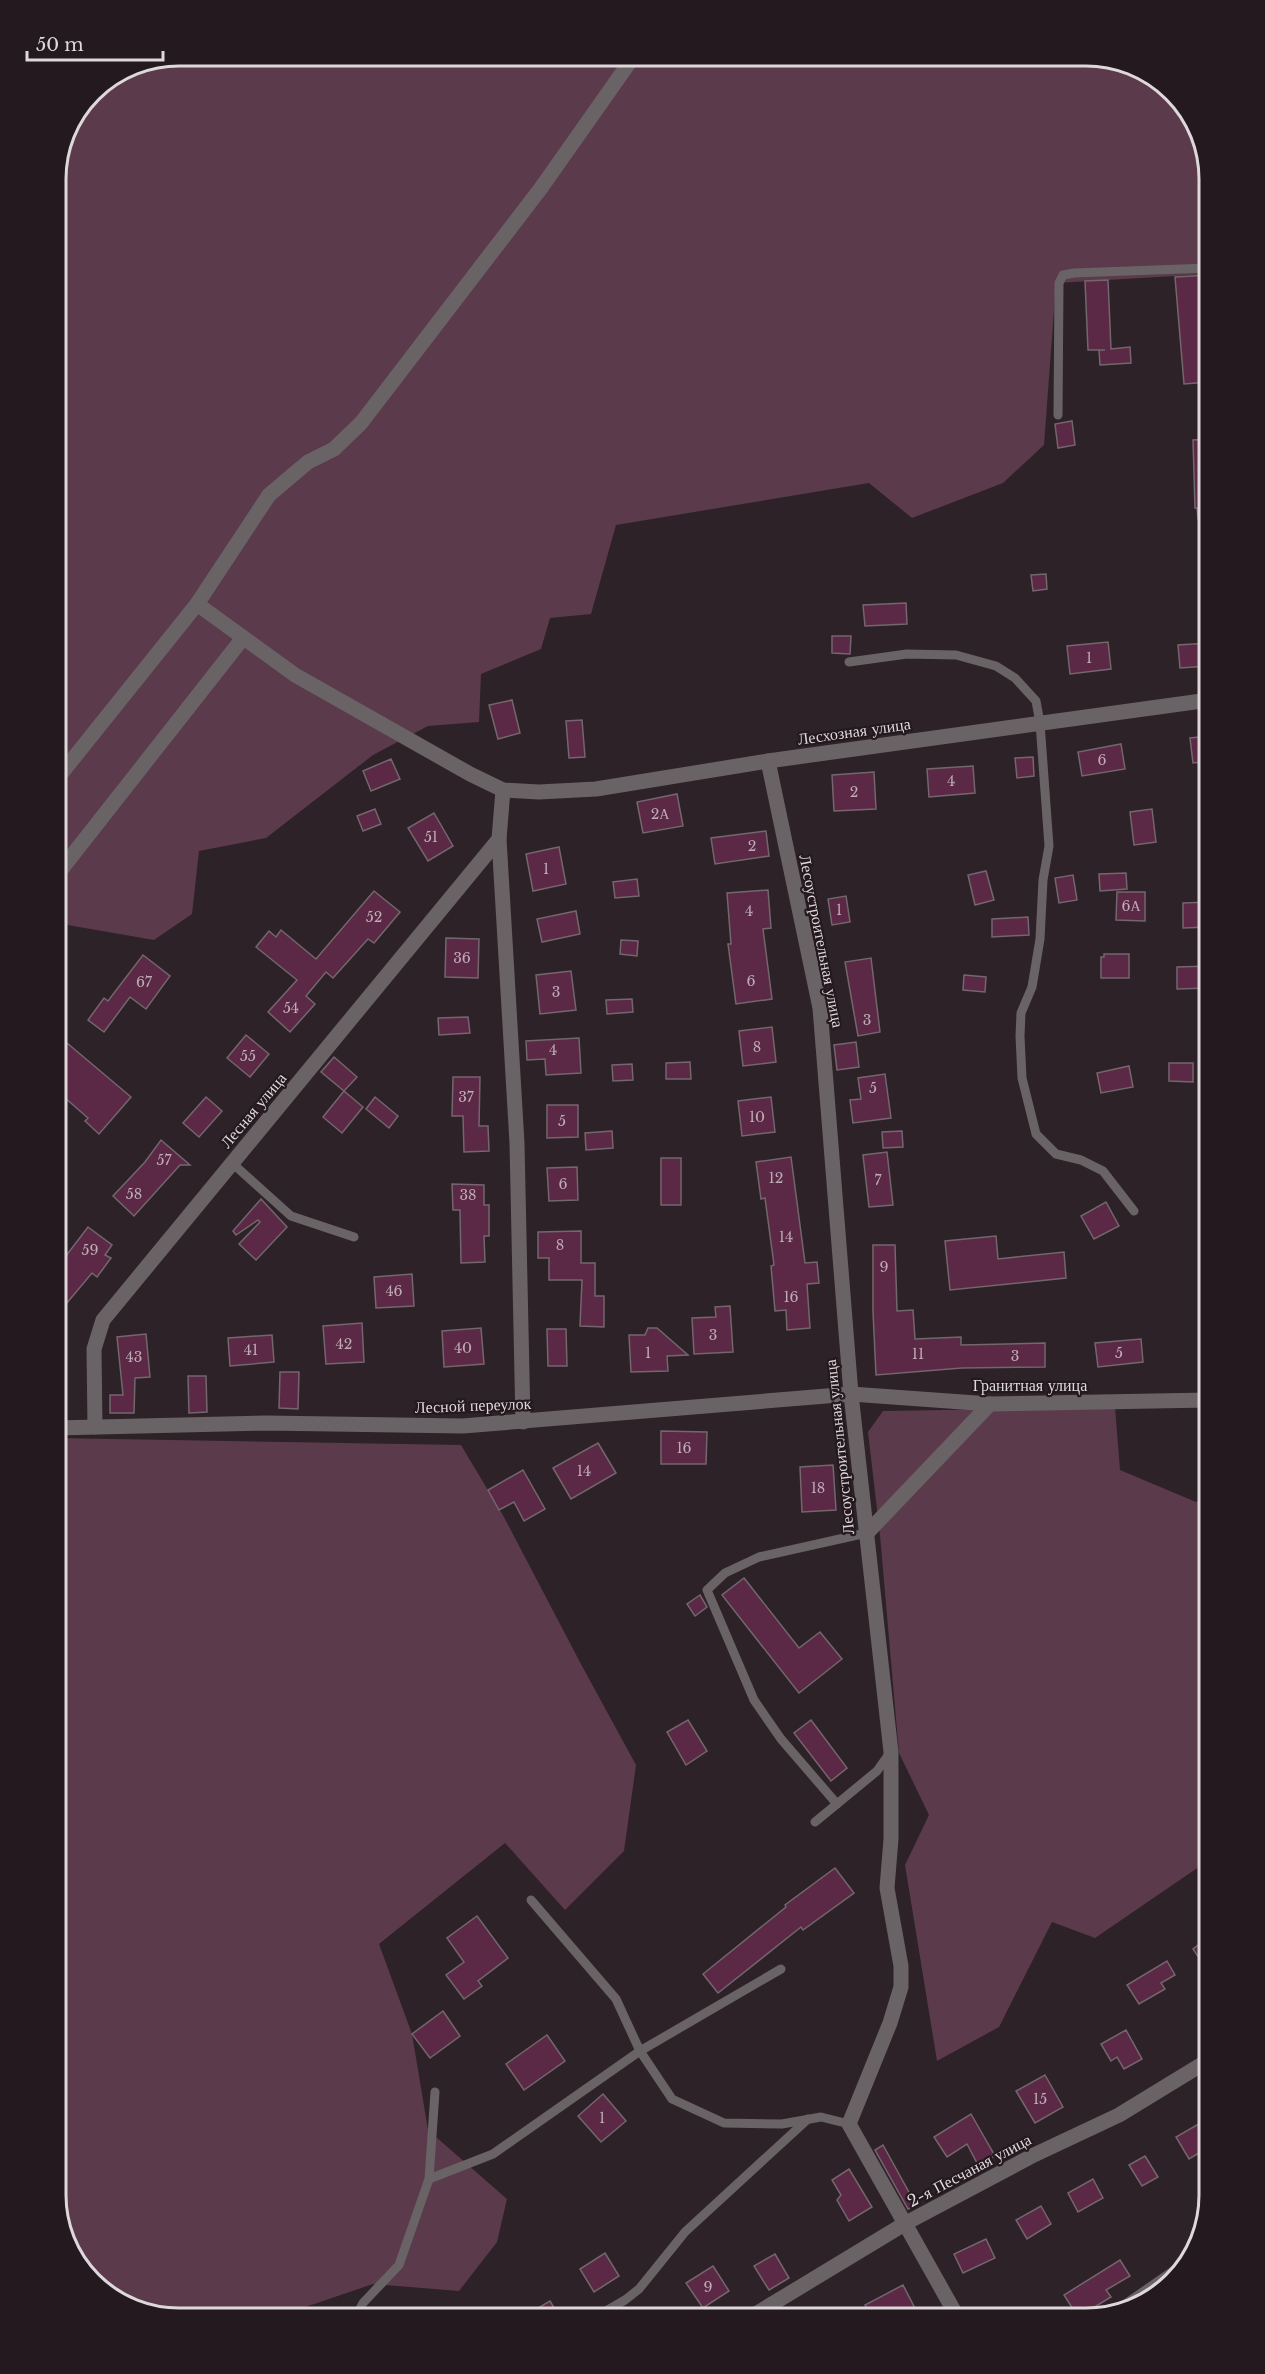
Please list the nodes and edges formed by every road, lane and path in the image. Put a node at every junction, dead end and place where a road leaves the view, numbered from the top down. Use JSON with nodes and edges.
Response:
{"nodes":[{"id":1,"x":627,"y":66,"type":"edge"},
{"id":2,"x":1199,"y":268,"type":"edge"},
{"id":3,"x":1058,"y":415,"type":"dead end"},
{"id":4,"x":197,"y":604,"type":"junction"},
{"id":5,"x":243,"y":638,"type":"junction"},
{"id":6,"x":849,"y":662,"type":"dead end"},
{"id":7,"x":1199,"y":701,"type":"edge"},
{"id":8,"x":1040,"y":723,"type":"junction"},
{"id":9,"x":768,"y":761,"type":"junction"},
{"id":10,"x":66,"y":768,"type":"edge"},
{"id":11,"x":503,"y":790,"type":"junction"},
{"id":12,"x":499,"y":839,"type":"junction"},
{"id":13,"x":66,"y":863,"type":"edge"},
{"id":14,"x":232,"y":1163,"type":"junction"},
{"id":15,"x":1134,"y":1211,"type":"dead end"},
{"id":16,"x":354,"y":1237,"type":"dead end"},
{"id":17,"x":851,"y":1394,"type":"junction"},
{"id":18,"x":1199,"y":1400,"type":"edge"},
{"id":19,"x":990,"y":1404,"type":"junction"},
{"id":20,"x":523,"y":1422,"type":"junction"},
{"id":21,"x":95,"y":1426,"type":"junction"},
{"id":22,"x":66,"y":1427,"type":"edge"},
{"id":23,"x":864,"y":1534,"type":"junction"},
{"id":24,"x":891,"y":1752,"type":"junction"},
{"id":25,"x":837,"y":1804,"type":"junction"},
{"id":26,"x":815,"y":1822,"type":"dead end"},
{"id":27,"x":531,"y":1900,"type":"dead end"},
{"id":28,"x":781,"y":1969,"type":"dead end"},
{"id":29,"x":640,"y":2051,"type":"junction"},
{"id":30,"x":1199,"y":2066,"type":"edge"},
{"id":31,"x":435,"y":2092,"type":"dead end"},
{"id":32,"x":808,"y":2119,"type":"junction"},
{"id":33,"x":849,"y":2124,"type":"junction"},
{"id":34,"x":429,"y":2179,"type":"junction"},
{"id":35,"x":906,"y":2223,"type":"junction"},
{"id":36,"x":361,"y":2308,"type":"edge"},
{"id":37,"x":611,"y":2308,"type":"edge"},
{"id":38,"x":766,"y":2308,"type":"edge"},
{"id":39,"x":953,"y":2308,"type":"edge"}],
"edges":[{"from":1,"to":4,"type":"street"},
{"from":2,"to":3,"type":"lane"},
{"from":4,"to":5,"type":"street"},
{"from":4,"to":10,"type":"street"},
{"from":5,"to":11,"type":"street"},
{"from":5,"to":13,"type":"street"},
{"from":6,"to":8,"type":"lane"},
{"from":7,"to":8,"type":"street","name":"Лесхозная улица"},
{"from":8,"to":9,"type":"street","name":"Лесхозная улица"},
{"from":8,"to":15,"type":"lane"},
{"from":9,"to":11,"type":"street","name":"Лесхозная улица"},
{"from":9,"to":17,"type":"street","name":"Лесоустроительная улица"},
{"from":11,"to":12,"type":"street"},
{"from":12,"to":14,"type":"street","name":"Лесная улица"},
{"from":12,"to":20,"type":"street"},
{"from":14,"to":16,"type":"lane"},
{"from":14,"to":21,"type":"street","name":"Лесная улица"},
{"from":17,"to":19,"type":"street","name":"Гранитная улица"},
{"from":17,"to":20,"type":"street","name":"Лесной переулок"},
{"from":17,"to":23,"type":"street","name":"Лесоустроительная улица"},
{"from":18,"to":19,"type":"street","name":"Гранитная улица"},
{"from":19,"to":23,"type":"street"},
{"from":20,"to":21,"type":"street","name":"Лесной переулок"},
{"from":21,"to":22,"type":"street","name":"Лесной переулок"},
{"from":23,"to":24,"type":"street","name":"Лесоустроительная улица"},
{"from":23,"to":25,"type":"lane"},
{"from":24,"to":25,"type":"lane"},
{"from":24,"to":33,"type":"street","name":"Лесоустроительная улица"},
{"from":25,"to":26,"type":"lane"},
{"from":27,"to":29,"type":"lane"},
{"from":28,"to":29,"type":"lane"},
{"from":29,"to":32,"type":"lane"},
{"from":29,"to":34,"type":"lane"},
{"from":30,"to":35,"type":"street","name":"2-я Песчаная улица"},
{"from":31,"to":34,"type":"lane"},
{"from":32,"to":33,"type":"lane"},
{"from":32,"to":37,"type":"lane"},
{"from":33,"to":35,"type":"street"},
{"from":34,"to":36,"type":"lane"},
{"from":35,"to":38,"type":"street","name":"2-я Песчаная улица"},
{"from":35,"to":39,"type":"street"}]}
